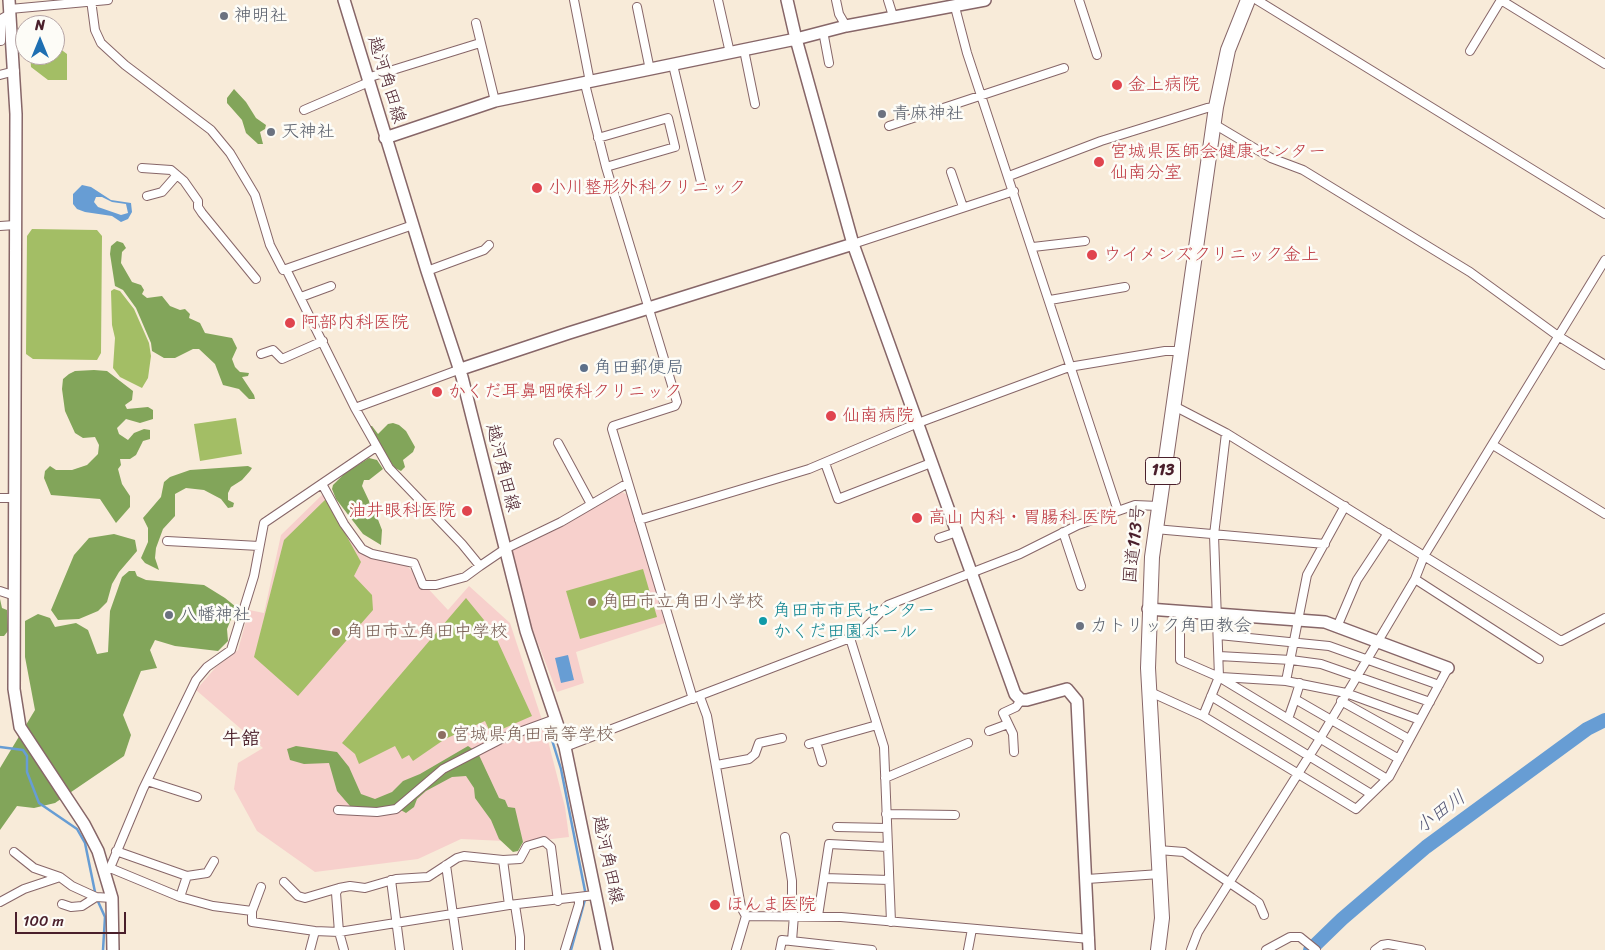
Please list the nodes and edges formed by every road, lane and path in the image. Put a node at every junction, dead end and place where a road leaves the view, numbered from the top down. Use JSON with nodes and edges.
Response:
{"nodes":[{"id":1,"x":108,"y":0,"type":"edge"},
{"id":2,"x":344,"y":0,"type":"edge"},
{"id":3,"x":574,"y":0,"type":"edge"},
{"id":4,"x":718,"y":0,"type":"edge"},
{"id":5,"x":787,"y":0,"type":"edge"},
{"id":6,"x":836,"y":0,"type":"edge"},
{"id":7,"x":888,"y":0,"type":"edge"},
{"id":8,"x":986,"y":0,"type":"edge"},
{"id":9,"x":1079,"y":0,"type":"edge"},
{"id":10,"x":1248,"y":0,"type":"edge"},
{"id":11,"x":1257,"y":0,"type":"edge"},
{"id":12,"x":1501,"y":0,"type":"edge"},
{"id":13,"x":78,"y":1,"type":"edge"},
{"id":14,"x":91,"y":1,"type":"edge"},
{"id":15,"x":955,"y":7,"type":"junction"},
{"id":16,"x":10,"y":8,"type":"edge"},
{"id":17,"x":637,"y":8,"type":"dead end"},
{"id":18,"x":893,"y":16,"type":"junction"},
{"id":19,"x":476,"y":23,"type":"dead end"},
{"id":20,"x":846,"y":26,"type":"junction"},
{"id":21,"x":823,"y":31,"type":"junction"},
{"id":22,"x":796,"y":39,"type":"junction"},
{"id":23,"x":1,"y":41,"type":"edge"},
{"id":24,"x":480,"y":43,"type":"junction"},
{"id":25,"x":744,"y":50,"type":"junction"},
{"id":26,"x":1470,"y":51,"type":"dead end"},
{"id":27,"x":730,"y":53,"type":"junction"},
{"id":28,"x":1097,"y":55,"type":"dead end"},
{"id":29,"x":830,"y":63,"type":"dead end"},
{"id":30,"x":1605,"y":64,"type":"edge"},
{"id":31,"x":673,"y":65,"type":"junction"},
{"id":32,"x":1064,"y":68,"type":"dead end"},
{"id":33,"x":650,"y":70,"type":"junction"},
{"id":34,"x":14,"y":71,"type":"junction"},
{"id":35,"x":0,"y":76,"type":"edge"},
{"id":36,"x":368,"y":80,"type":"junction"},
{"id":37,"x":587,"y":83,"type":"junction"},
{"id":38,"x":982,"y":96,"type":"junction"},
{"id":39,"x":495,"y":101,"type":"junction"},
{"id":40,"x":755,"y":104,"type":"dead end"},
{"id":41,"x":1216,"y":107,"type":"junction"},
{"id":42,"x":304,"y":110,"type":"dead end"},
{"id":43,"x":1214,"y":124,"type":"junction"},
{"id":44,"x":889,"y":126,"type":"dead end"},
{"id":45,"x":386,"y":138,"type":"junction"},
{"id":46,"x":598,"y":138,"type":"junction"},
{"id":47,"x":606,"y":167,"type":"junction"},
{"id":48,"x":142,"y":168,"type":"dead end"},
{"id":49,"x":952,"y":172,"type":"dead end"},
{"id":50,"x":177,"y":175,"type":"junction"},
{"id":51,"x":1009,"y":176,"type":"junction"},
{"id":52,"x":702,"y":186,"type":"dead end"},
{"id":53,"x":1014,"y":191,"type":"junction"},
{"id":54,"x":147,"y":196,"type":"dead end"},
{"id":55,"x":963,"y":207,"type":"junction"},
{"id":56,"x":1605,"y":214,"type":"edge"},
{"id":57,"x":15,"y":225,"type":"junction"},
{"id":58,"x":413,"y":225,"type":"junction"},
{"id":59,"x":0,"y":226,"type":"edge"},
{"id":60,"x":1085,"y":242,"type":"dead end"},
{"id":61,"x":489,"y":244,"type":"dead end"},
{"id":62,"x":853,"y":244,"type":"junction"},
{"id":63,"x":1033,"y":247,"type":"junction"},
{"id":64,"x":1605,"y":260,"type":"edge"},
{"id":65,"x":283,"y":270,"type":"dead end"},
{"id":66,"x":427,"y":271,"type":"junction"},
{"id":67,"x":256,"y":279,"type":"dead end"},
{"id":68,"x":331,"y":286,"type":"dead end"},
{"id":69,"x":1125,"y":287,"type":"dead end"},
{"id":70,"x":301,"y":297,"type":"junction"},
{"id":71,"x":1050,"y":300,"type":"junction"},
{"id":72,"x":648,"y":309,"type":"junction"},
{"id":73,"x":1558,"y":336,"type":"junction"},
{"id":74,"x":323,"y":341,"type":"junction"},
{"id":75,"x":1182,"y":351,"type":"junction"},
{"id":76,"x":261,"y":354,"type":"dead end"},
{"id":77,"x":1605,"y":365,"type":"edge"},
{"id":78,"x":1069,"y":367,"type":"junction"},
{"id":79,"x":458,"y":370,"type":"junction"},
{"id":80,"x":1174,"y":406,"type":"junction"},
{"id":81,"x":355,"y":408,"type":"junction"},
{"id":82,"x":918,"y":423,"type":"junction"},
{"id":83,"x":1226,"y":433,"type":"junction"},
{"id":84,"x":558,"y":443,"type":"dead end"},
{"id":85,"x":1493,"y":445,"type":"junction"},
{"id":86,"x":376,"y":447,"type":"junction"},
{"id":87,"x":825,"y":463,"type":"junction"},
{"id":88,"x":932,"y":463,"type":"junction"},
{"id":89,"x":628,"y":483,"type":"junction"},
{"id":90,"x":322,"y":484,"type":"junction"},
{"id":91,"x":0,"y":498,"type":"edge"},
{"id":92,"x":13,"y":498,"type":"junction"},
{"id":93,"x":591,"y":504,"type":"junction"},
{"id":94,"x":1158,"y":506,"type":"junction"},
{"id":95,"x":1345,"y":506,"type":"junction"},
{"id":96,"x":1118,"y":511,"type":"junction"},
{"id":97,"x":1605,"y":514,"type":"edge"},
{"id":98,"x":639,"y":520,"type":"junction"},
{"id":99,"x":1155,"y":529,"type":"junction"},
{"id":100,"x":957,"y":532,"type":"junction"},
{"id":101,"x":1063,"y":532,"type":"junction"},
{"id":102,"x":1388,"y":533,"type":"junction"},
{"id":103,"x":1214,"y":535,"type":"junction"},
{"id":104,"x":939,"y":538,"type":"dead end"},
{"id":105,"x":167,"y":541,"type":"dead end"},
{"id":106,"x":1325,"y":544,"type":"junction"},
{"id":107,"x":260,"y":546,"type":"junction"},
{"id":108,"x":505,"y":549,"type":"junction"},
{"id":109,"x":1424,"y":556,"type":"junction"},
{"id":110,"x":480,"y":566,"type":"junction"},
{"id":111,"x":971,"y":572,"type":"junction"},
{"id":112,"x":1415,"y":579,"type":"junction"},
{"id":113,"x":1081,"y":586,"type":"dead end"},
{"id":114,"x":0,"y":591,"type":"edge"},
{"id":115,"x":12,"y":595,"type":"junction"},
{"id":116,"x":1148,"y":609,"type":"junction"},
{"id":117,"x":1180,"y":610,"type":"junction"},
{"id":118,"x":1217,"y":614,"type":"junction"},
{"id":119,"x":1605,"y":618,"type":"edge"},
{"id":120,"x":1299,"y":619,"type":"junction"},
{"id":121,"x":1337,"y":627,"type":"junction"},
{"id":122,"x":1219,"y":635,"type":"junction"},
{"id":123,"x":850,"y":638,"type":"junction"},
{"id":124,"x":1294,"y":642,"type":"junction"},
{"id":125,"x":1376,"y":642,"type":"junction"},
{"id":126,"x":1219,"y":656,"type":"junction"},
{"id":127,"x":1539,"y":659,"type":"dead end"},
{"id":128,"x":1291,"y":660,"type":"junction"},
{"id":129,"x":1366,"y":660,"type":"junction"},
{"id":130,"x":1448,"y":668,"type":"joint"},
{"id":131,"x":1356,"y":676,"type":"junction"},
{"id":132,"x":1219,"y":677,"type":"junction"},
{"id":133,"x":1286,"y":681,"type":"junction"},
{"id":134,"x":1300,"y":683,"type":"junction"},
{"id":135,"x":1438,"y":686,"type":"junction"},
{"id":136,"x":1148,"y":691,"type":"junction"},
{"id":137,"x":1346,"y":693,"type":"junction"},
{"id":138,"x":1211,"y":696,"type":"junction"},
{"id":139,"x":697,"y":698,"type":"junction"},
{"id":140,"x":1295,"y":699,"type":"junction"},
{"id":141,"x":1021,"y":700,"type":"junction"},
{"id":142,"x":1341,"y":701,"type":"junction"},
{"id":143,"x":1430,"y":702,"type":"junction"},
{"id":144,"x":1203,"y":716,"type":"junction"},
{"id":145,"x":1288,"y":719,"type":"junction"},
{"id":146,"x":1330,"y":719,"type":"junction"},
{"id":147,"x":555,"y":720,"type":"junction"},
{"id":148,"x":1420,"y":720,"type":"junction"},
{"id":149,"x":1008,"y":724,"type":"junction"},
{"id":150,"x":877,"y":725,"type":"junction"},
{"id":151,"x":989,"y":731,"type":"dead end"},
{"id":152,"x":782,"y":738,"type":"dead end"},
{"id":153,"x":1320,"y":738,"type":"junction"},
{"id":154,"x":1409,"y":739,"type":"junction"},
{"id":155,"x":968,"y":743,"type":"dead end"},
{"id":156,"x":565,"y":748,"type":"junction"},
{"id":157,"x":1014,"y":752,"type":"dead end"},
{"id":158,"x":1308,"y":756,"type":"junction"},
{"id":159,"x":1399,"y":759,"type":"junction"},
{"id":160,"x":822,"y":762,"type":"dead end"},
{"id":161,"x":717,"y":765,"type":"junction"},
{"id":162,"x":1297,"y":774,"type":"junction"},
{"id":163,"x":885,"y":778,"type":"junction"},
{"id":164,"x":1387,"y":779,"type":"junction"},
{"id":165,"x":146,"y":781,"type":"junction"},
{"id":166,"x":1371,"y":794,"type":"junction"},
{"id":167,"x":198,"y":797,"type":"dead end"},
{"id":168,"x":338,"y":810,"type":"dead end"},
{"id":169,"x":886,"y":814,"type":"junction"},
{"id":170,"x":955,"y":814,"type":"dead end"},
{"id":171,"x":837,"y":827,"type":"dead end"},
{"id":172,"x":887,"y":828,"type":"junction"},
{"id":173,"x":785,"y":837,"type":"dead end"},
{"id":174,"x":888,"y":847,"type":"junction"},
{"id":175,"x":1158,"y":850,"type":"junction"},
{"id":176,"x":116,"y":851,"type":"junction"},
{"id":177,"x":14,"y":852,"type":"dead end"},
{"id":178,"x":503,"y":860,"type":"junction"},
{"id":179,"x":214,"y":861,"type":"dead end"},
{"id":180,"x":446,"y":865,"type":"junction"},
{"id":181,"x":107,"y":870,"type":"junction"},
{"id":182,"x":1160,"y":874,"type":"junction"},
{"id":183,"x":187,"y":876,"type":"junction"},
{"id":184,"x":60,"y":877,"type":"junction"},
{"id":185,"x":824,"y":878,"type":"junction"},
{"id":186,"x":1087,"y":879,"type":"junction"},
{"id":187,"x":391,"y":880,"type":"junction"},
{"id":188,"x":889,"y":880,"type":"junction"},
{"id":189,"x":284,"y":882,"type":"dead end"},
{"id":190,"x":1228,"y":882,"type":"junction"},
{"id":191,"x":260,"y":887,"type":"dead end"},
{"id":192,"x":339,"y":888,"type":"junction"},
{"id":193,"x":596,"y":895,"type":"junction"},
{"id":194,"x":96,"y":896,"type":"junction"},
{"id":195,"x":180,"y":897,"type":"junction"},
{"id":196,"x":112,"y":898,"type":"junction"},
{"id":197,"x":579,"y":898,"type":"junction"},
{"id":198,"x":558,"y":901,"type":"junction"},
{"id":199,"x":0,"y":902,"type":"edge"},
{"id":200,"x":62,"y":904,"type":"dead end"},
{"id":201,"x":512,"y":905,"type":"junction"},
{"id":202,"x":252,"y":911,"type":"junction"},
{"id":203,"x":453,"y":914,"type":"junction"},
{"id":204,"x":793,"y":915,"type":"junction"},
{"id":205,"x":1264,"y":915,"type":"dead end"},
{"id":206,"x":746,"y":916,"type":"junction"},
{"id":207,"x":818,"y":916,"type":"junction"},
{"id":208,"x":397,"y":922,"type":"junction"},
{"id":209,"x":891,"y":922,"type":"junction"},
{"id":210,"x":972,"y":929,"type":"junction"},
{"id":211,"x":315,"y":931,"type":"junction"},
{"id":212,"x":339,"y":932,"type":"junction"},
{"id":213,"x":792,"y":941,"type":"junction"},
{"id":214,"x":1089,"y":944,"type":"edge"},
{"id":215,"x":823,"y":948,"type":"edge"},
{"id":216,"x":113,"y":950,"type":"edge"},
{"id":217,"x":310,"y":950,"type":"edge"},
{"id":218,"x":344,"y":950,"type":"edge"},
{"id":219,"x":400,"y":950,"type":"edge"},
{"id":220,"x":458,"y":950,"type":"edge"},
{"id":221,"x":520,"y":950,"type":"edge"},
{"id":222,"x":564,"y":950,"type":"edge"},
{"id":223,"x":608,"y":950,"type":"edge"},
{"id":224,"x":736,"y":950,"type":"edge"},
{"id":225,"x":780,"y":950,"type":"edge"},
{"id":226,"x":872,"y":950,"type":"edge"},
{"id":227,"x":968,"y":950,"type":"edge"},
{"id":228,"x":1158,"y":950,"type":"edge"},
{"id":229,"x":1191,"y":950,"type":"edge"},
{"id":230,"x":1266,"y":950,"type":"edge"},
{"id":231,"x":1316,"y":950,"type":"edge"},
{"id":232,"x":1375,"y":950,"type":"edge"},
{"id":233,"x":1420,"y":950,"type":"edge"}],
"edges":[{"from":1,"to":14,"type":"street"},
{"from":2,"to":36,"type":"street","name":"越河角田線"},
{"from":3,"to":37,"type":"street"},
{"from":4,"to":27,"type":"street"},
{"from":5,"to":22,"type":"street"},
{"from":6,"to":20,"type":"street"},
{"from":7,"to":18,"type":"street"},
{"from":8,"to":15,"type":"street"},
{"from":9,"to":28,"type":"street"},
{"from":10,"to":41,"type":"highway","name":"国道113号","number":"113"},
{"from":11,"to":56,"type":"street"},
{"from":12,"to":26,"type":"street"},
{"from":12,"to":30,"type":"street"},
{"from":13,"to":14,"type":"street"},
{"from":13,"to":16,"type":"street"},
{"from":14,"to":65,"type":"street"},
{"from":15,"to":18,"type":"street"},
{"from":15,"to":38,"type":"street"},
{"from":16,"to":23,"type":"street"},
{"from":16,"to":34,"type":"street"},
{"from":17,"to":33,"type":"street"},
{"from":18,"to":20,"type":"street"},
{"from":19,"to":24,"type":"street"},
{"from":20,"to":21,"type":"street"},
{"from":21,"to":22,"type":"street"},
{"from":21,"to":29,"type":"street"},
{"from":22,"to":25,"type":"street"},
{"from":22,"to":62,"type":"street"},
{"from":24,"to":36,"type":"street"},
{"from":24,"to":39,"type":"street"},
{"from":25,"to":27,"type":"street"},
{"from":25,"to":40,"type":"street"},
{"from":27,"to":31,"type":"street"},
{"from":31,"to":33,"type":"street"},
{"from":31,"to":52,"type":"street"},
{"from":32,"to":38,"type":"street"},
{"from":33,"to":37,"type":"street"},
{"from":34,"to":35,"type":"street"},
{"from":34,"to":57,"type":"street"},
{"from":36,"to":42,"type":"street"},
{"from":36,"to":45,"type":"street","name":"越河角田線"},
{"from":37,"to":39,"type":"street"},
{"from":37,"to":46,"type":"street"},
{"from":38,"to":44,"type":"street"},
{"from":38,"to":51,"type":"street"},
{"from":39,"to":45,"type":"street"},
{"from":41,"to":43,"type":"highway","name":"国道113号","number":"113"},
{"from":41,"to":51,"type":"street"},
{"from":43,"to":73,"type":"street"},
{"from":43,"to":75,"type":"highway","name":"国道113号","number":"113"},
{"from":45,"to":58,"type":"street","name":"越河角田線"},
{"from":46,"to":47,"type":"street"},
{"from":46,"to":47,"type":"street"},
{"from":47,"to":72,"type":"street"},
{"from":48,"to":50,"type":"street"},
{"from":49,"to":55,"type":"street"},
{"from":50,"to":54,"type":"street"},
{"from":50,"to":67,"type":"street"},
{"from":51,"to":53,"type":"street"},
{"from":53,"to":55,"type":"street"},
{"from":53,"to":63,"type":"street"},
{"from":55,"to":62,"type":"street"},
{"from":57,"to":59,"type":"street"},
{"from":57,"to":92,"type":"street"},
{"from":58,"to":66,"type":"street","name":"越河角田線"},
{"from":58,"to":70,"type":"street"},
{"from":60,"to":63,"type":"street"},
{"from":61,"to":66,"type":"street"},
{"from":62,"to":72,"type":"street"},
{"from":62,"to":82,"type":"street"},
{"from":63,"to":71,"type":"street"},
{"from":64,"to":73,"type":"street"},
{"from":66,"to":79,"type":"street","name":"越河角田線"},
{"from":68,"to":70,"type":"street"},
{"from":69,"to":71,"type":"street"},
{"from":70,"to":74,"type":"street"},
{"from":71,"to":78,"type":"street"},
{"from":72,"to":79,"type":"street"},
{"from":72,"to":89,"type":"street"},
{"from":73,"to":77,"type":"street"},
{"from":73,"to":85,"type":"street"},
{"from":74,"to":76,"type":"street"},
{"from":74,"to":81,"type":"street"},
{"from":75,"to":78,"type":"street"},
{"from":75,"to":80,"type":"highway","name":"国道113号","number":"113"},
{"from":78,"to":82,"type":"street"},
{"from":78,"to":96,"type":"street"},
{"from":79,"to":81,"type":"street"},
{"from":79,"to":108,"type":"street","name":"越河角田線"},
{"from":80,"to":83,"type":"street"},
{"from":80,"to":94,"type":"highway","name":"国道113号","number":"113"},
{"from":81,"to":86,"type":"street"},
{"from":82,"to":87,"type":"street"},
{"from":82,"to":88,"type":"street"},
{"from":83,"to":95,"type":"street"},
{"from":83,"to":103,"type":"street"},
{"from":84,"to":93,"type":"street"},
{"from":85,"to":97,"type":"street"},
{"from":85,"to":109,"type":"street"},
{"from":86,"to":90,"type":"street"},
{"from":86,"to":110,"type":"street"},
{"from":87,"to":88,"type":"street"},
{"from":87,"to":98,"type":"street"},
{"from":88,"to":100,"type":"street"},
{"from":89,"to":93,"type":"street"},
{"from":89,"to":98,"type":"street"},
{"from":90,"to":107,"type":"street"},
{"from":90,"to":110,"type":"street"},
{"from":91,"to":92,"type":"street"},
{"from":92,"to":115,"type":"street"},
{"from":93,"to":108,"type":"street"},
{"from":94,"to":96,"type":"street"},
{"from":94,"to":99,"type":"highway","name":"国道113号","number":"113"},
{"from":95,"to":102,"type":"street"},
{"from":95,"to":106,"type":"street"},
{"from":96,"to":101,"type":"street"},
{"from":98,"to":139,"type":"street"},
{"from":99,"to":103,"type":"street"},
{"from":99,"to":116,"type":"highway","name":"国道113号","number":"113"},
{"from":100,"to":104,"type":"street"},
{"from":100,"to":111,"type":"street"},
{"from":101,"to":111,"type":"street"},
{"from":101,"to":113,"type":"street"},
{"from":102,"to":109,"type":"street"},
{"from":102,"to":121,"type":"street"},
{"from":103,"to":106,"type":"street"},
{"from":103,"to":118,"type":"street"},
{"from":105,"to":107,"type":"street"},
{"from":106,"to":120,"type":"street"},
{"from":107,"to":165,"type":"street"},
{"from":108,"to":110,"type":"street"},
{"from":108,"to":147,"type":"street","name":"越河角田線"},
{"from":109,"to":112,"type":"street"},
{"from":109,"to":119,"type":"street"},
{"from":111,"to":123,"type":"street"},
{"from":111,"to":141,"type":"street"},
{"from":112,"to":125,"type":"street"},
{"from":112,"to":127,"type":"street"},
{"from":114,"to":115,"type":"street"},
{"from":115,"to":181,"type":"street"},
{"from":116,"to":117,"type":"street"},
{"from":116,"to":136,"type":"highway","name":"国道113号","number":"113"},
{"from":117,"to":118,"type":"street"},
{"from":117,"to":132,"type":"street"},
{"from":118,"to":120,"type":"street"},
{"from":118,"to":122,"type":"street"},
{"from":120,"to":121,"type":"street"},
{"from":120,"to":124,"type":"street"},
{"from":121,"to":125,"type":"street"},
{"from":122,"to":124,"type":"street"},
{"from":122,"to":126,"type":"street"},
{"from":123,"to":139,"type":"street"},
{"from":123,"to":150,"type":"street"},
{"from":124,"to":128,"type":"street"},
{"from":124,"to":129,"type":"street"},
{"from":125,"to":129,"type":"street"},
{"from":125,"to":130,"type":"street"},
{"from":126,"to":128,"type":"street"},
{"from":126,"to":132,"type":"street"},
{"from":128,"to":131,"type":"street"},
{"from":128,"to":133,"type":"street"},
{"from":129,"to":131,"type":"street"},
{"from":129,"to":135,"type":"street"},
{"from":130,"to":135,"type":"street"},
{"from":131,"to":137,"type":"street"},
{"from":131,"to":143,"type":"street"},
{"from":132,"to":133,"type":"street"},
{"from":132,"to":138,"type":"street"},
{"from":132,"to":145,"type":"street"},
{"from":133,"to":134,"type":"street"},
{"from":134,"to":137,"type":"street"},
{"from":134,"to":140,"type":"street"},
{"from":135,"to":143,"type":"street"},
{"from":136,"to":144,"type":"street"},
{"from":136,"to":175,"type":"highway","name":"国道113号","number":"113"},
{"from":137,"to":142,"type":"street"},
{"from":137,"to":148,"type":"street"},
{"from":138,"to":144,"type":"street"},
{"from":138,"to":158,"type":"street"},
{"from":139,"to":156,"type":"street"},
{"from":139,"to":161,"type":"street"},
{"from":140,"to":145,"type":"street"},
{"from":140,"to":146,"type":"street"},
{"from":141,"to":149,"type":"street"},
{"from":141,"to":186,"type":"street"},
{"from":142,"to":146,"type":"street"},
{"from":142,"to":154,"type":"street"},
{"from":143,"to":148,"type":"street"},
{"from":144,"to":162,"type":"street"},
{"from":145,"to":153,"type":"street"},
{"from":146,"to":153,"type":"street"},
{"from":146,"to":159,"type":"street"},
{"from":147,"to":156,"type":"street","name":"越河角田線"},
{"from":147,"to":168,"type":"street"},
{"from":148,"to":154,"type":"street"},
{"from":149,"to":151,"type":"street"},
{"from":149,"to":157,"type":"street"},
{"from":150,"to":160,"type":"street"},
{"from":150,"to":163,"type":"street"},
{"from":152,"to":161,"type":"street"},
{"from":153,"to":158,"type":"street"},
{"from":153,"to":164,"type":"street"},
{"from":154,"to":159,"type":"street"},
{"from":155,"to":163,"type":"street"},
{"from":156,"to":193,"type":"street","name":"越河角田線"},
{"from":158,"to":162,"type":"street"},
{"from":158,"to":166,"type":"street"},
{"from":159,"to":164,"type":"street"},
{"from":161,"to":206,"type":"street"},
{"from":162,"to":166,"type":"street"},
{"from":162,"to":190,"type":"street"},
{"from":163,"to":169,"type":"street"},
{"from":164,"to":166,"type":"street"},
{"from":165,"to":167,"type":"street"},
{"from":165,"to":176,"type":"street"},
{"from":169,"to":170,"type":"street"},
{"from":169,"to":172,"type":"street"},
{"from":171,"to":172,"type":"street"},
{"from":172,"to":174,"type":"street"},
{"from":173,"to":204,"type":"street"},
{"from":174,"to":185,"type":"street"},
{"from":174,"to":188,"type":"street"},
{"from":175,"to":182,"type":"highway","name":"国道113号","number":"113"},
{"from":175,"to":190,"type":"street"},
{"from":176,"to":181,"type":"street"},
{"from":176,"to":183,"type":"street"},
{"from":177,"to":184,"type":"street"},
{"from":178,"to":180,"type":"street"},
{"from":178,"to":198,"type":"street"},
{"from":178,"to":201,"type":"street"},
{"from":179,"to":183,"type":"street"},
{"from":180,"to":187,"type":"street"},
{"from":180,"to":203,"type":"street"},
{"from":181,"to":195,"type":"street"},
{"from":181,"to":196,"type":"street"},
{"from":182,"to":186,"type":"street"},
{"from":182,"to":228,"type":"highway","name":"国道113号","number":"113"},
{"from":183,"to":195,"type":"street"},
{"from":184,"to":194,"type":"street"},
{"from":184,"to":199,"type":"street"},
{"from":185,"to":188,"type":"street"},
{"from":185,"to":207,"type":"street"},
{"from":186,"to":214,"type":"street"},
{"from":187,"to":192,"type":"street"},
{"from":187,"to":208,"type":"street"},
{"from":188,"to":209,"type":"street"},
{"from":189,"to":192,"type":"street"},
{"from":190,"to":205,"type":"street"},
{"from":190,"to":229,"type":"street"},
{"from":191,"to":202,"type":"street"},
{"from":192,"to":212,"type":"street"},
{"from":193,"to":197,"type":"street"},
{"from":193,"to":223,"type":"street","name":"越河角田線"},
{"from":194,"to":196,"type":"street"},
{"from":194,"to":200,"type":"street"},
{"from":195,"to":202,"type":"street"},
{"from":196,"to":216,"type":"street"},
{"from":197,"to":198,"type":"street"},
{"from":197,"to":222,"type":"street"},
{"from":198,"to":201,"type":"street"},
{"from":201,"to":203,"type":"street"},
{"from":201,"to":221,"type":"street"},
{"from":202,"to":211,"type":"street"},
{"from":203,"to":208,"type":"street"},
{"from":203,"to":220,"type":"street"},
{"from":204,"to":206,"type":"street"},
{"from":204,"to":207,"type":"street"},
{"from":204,"to":213,"type":"street"},
{"from":206,"to":224,"type":"street"},
{"from":207,"to":209,"type":"street"},
{"from":208,"to":212,"type":"street"},
{"from":208,"to":219,"type":"street"},
{"from":209,"to":210,"type":"street"},
{"from":210,"to":214,"type":"street"},
{"from":210,"to":227,"type":"street"},
{"from":211,"to":212,"type":"street"},
{"from":211,"to":217,"type":"street"},
{"from":212,"to":218,"type":"street"},
{"from":213,"to":215,"type":"street"},
{"from":213,"to":225,"type":"street"},
{"from":215,"to":226,"type":"street"},
{"from":230,"to":231,"type":"street"},
{"from":232,"to":233,"type":"street"}]}
